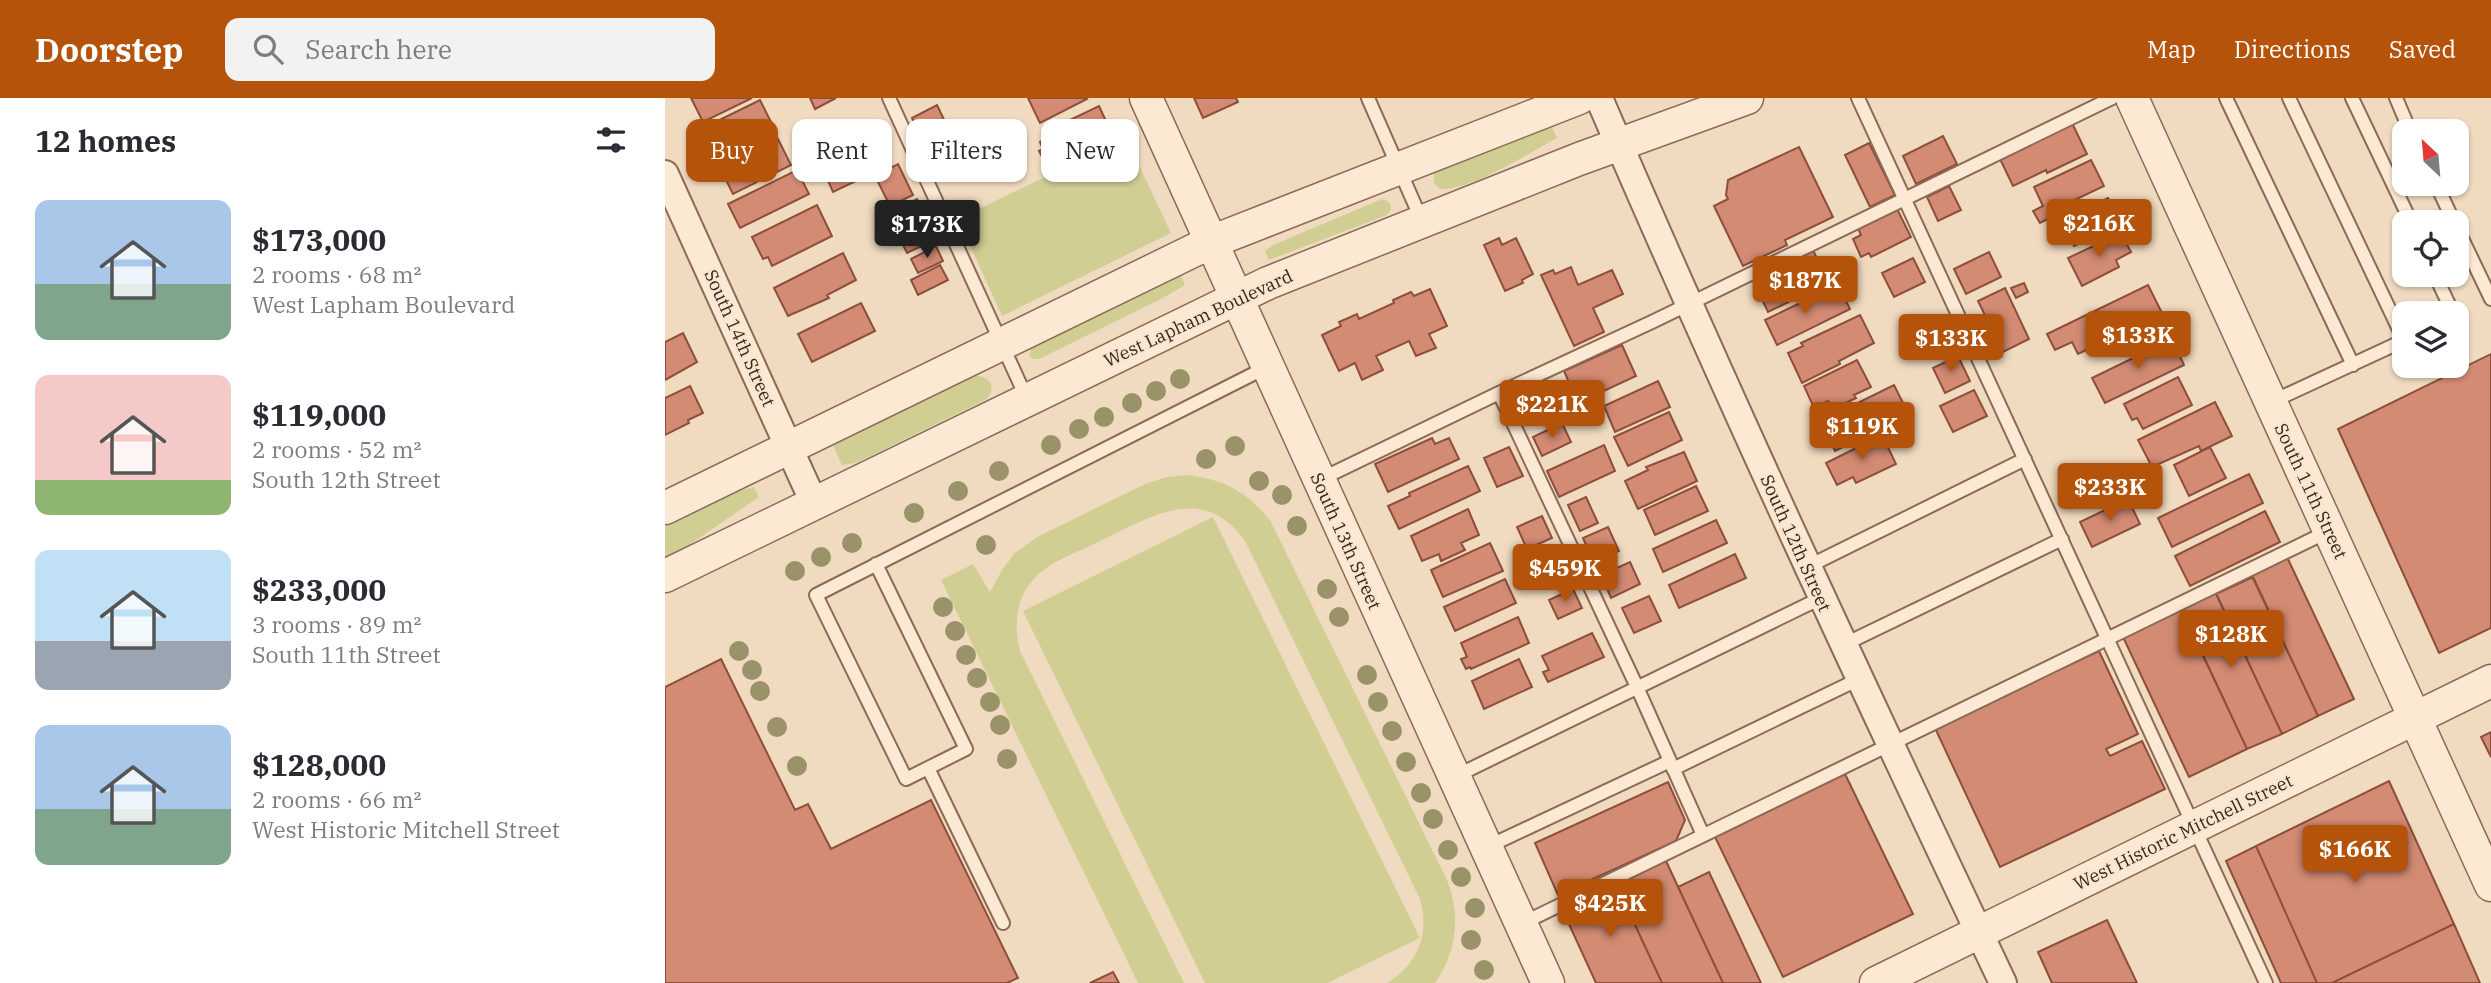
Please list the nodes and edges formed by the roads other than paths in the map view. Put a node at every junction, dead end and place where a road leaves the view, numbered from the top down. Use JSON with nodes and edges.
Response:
{"nodes":[{"id":1,"x":890,"y":98,"type":"edge"},
{"id":2,"x":1146,"y":98,"type":"edge"},
{"id":3,"x":1368,"y":98,"type":"edge"},
{"id":4,"x":1579,"y":98,"type":"edge"},
{"id":5,"x":1599,"y":98,"type":"edge"},
{"id":6,"x":1747,"y":98,"type":"edge"},
{"id":7,"x":1858,"y":98,"type":"edge"},
{"id":8,"x":2112,"y":98,"type":"edge"},
{"id":9,"x":2132,"y":98,"type":"edge"},
{"id":10,"x":2226,"y":98,"type":"edge"},
{"id":11,"x":2289,"y":98,"type":"edge"},
{"id":12,"x":2353,"y":98,"type":"edge"},
{"id":13,"x":2396,"y":98,"type":"edge"},
{"id":14,"x":2405,"y":119,"type":"edge"},
{"id":15,"x":1619,"y":144,"type":"junction"},
{"id":16,"x":1399,"y":167,"type":"junction"},
{"id":17,"x":665,"y":173,"type":"edge"},
{"id":18,"x":1904,"y":198,"type":"junction"},
{"id":19,"x":2405,"y":210,"type":"edge"},
{"id":20,"x":1422,"y":221,"type":"junction"},
{"id":21,"x":1211,"y":242,"type":"junction"},
{"id":22,"x":2469,"y":253,"type":"edge"},
{"id":23,"x":1236,"y":298,"type":"junction"},
{"id":24,"x":2491,"y":299,"type":"edge"},
{"id":25,"x":1688,"y":304,"type":"junction"},
{"id":26,"x":2392,"y":315,"type":"edge"},
{"id":27,"x":1001,"y":344,"type":"junction"},
{"id":28,"x":2392,"y":346,"type":"edge"},
{"id":29,"x":2353,"y":365,"type":"junction"},
{"id":30,"x":1267,"y":367,"type":"junction"},
{"id":31,"x":1499,"y":393,"type":"junction"},
{"id":32,"x":1027,"y":399,"type":"junction"},
{"id":33,"x":2271,"y":402,"type":"junction"},
{"id":34,"x":789,"y":448,"type":"junction"},
{"id":35,"x":2025,"y":459,"type":"junction"},
{"id":36,"x":1318,"y":480,"type":"junction"},
{"id":37,"x":814,"y":503,"type":"junction"},
{"id":38,"x":665,"y":508,"type":"edge"},
{"id":39,"x":2329,"y":530,"type":"junction"},
{"id":40,"x":2061,"y":539,"type":"junction"},
{"id":41,"x":876,"y":564,"type":"junction"},
{"id":42,"x":1807,"y":567,"type":"junction"},
{"id":43,"x":665,"y":576,"type":"edge"},
{"id":44,"x":1821,"y":598,"type":"junction"},
{"id":45,"x":2107,"y":638,"type":"junction"},
{"id":46,"x":1843,"y":645,"type":"junction"},
{"id":47,"x":1859,"y":679,"type":"junction"},
{"id":48,"x":2491,"y":681,"type":"edge"},
{"id":49,"x":1637,"y":687,"type":"junction"},
{"id":50,"x":2415,"y":719,"type":"junction"},
{"id":51,"x":1889,"y":745,"type":"junction"},
{"id":52,"x":1672,"y":765,"type":"junction"},
{"id":53,"x":928,"y":768,"type":"junction"},
{"id":54,"x":1453,"y":778,"type":"junction"},
{"id":55,"x":2194,"y":826,"type":"junction"},
{"id":56,"x":1703,"y":835,"type":"junction"},
{"id":57,"x":1486,"y":848,"type":"junction"},
{"id":58,"x":2491,"y":885,"type":"edge"},
{"id":59,"x":1003,"y":923,"type":"dead end"},
{"id":60,"x":1521,"y":924,"type":"junction"},
{"id":61,"x":1978,"y":932,"type":"junction"},
{"id":62,"x":1548,"y":983,"type":"edge"},
{"id":63,"x":1875,"y":983,"type":"edge"},
{"id":64,"x":2003,"y":983,"type":"edge"},
{"id":65,"x":2266,"y":983,"type":"edge"}],
"edges":[{"from":1,"to":27,"type":"lane"},
{"from":2,"to":21,"type":"street","name":"South 13th Street"},
{"from":3,"to":16,"type":"lane"},
{"from":4,"to":16,"type":"street"},
{"from":5,"to":15,"type":"street","name":"South 12th Street"},
{"from":6,"to":15,"type":"street","name":"West Lapham Boulevard"},
{"from":7,"to":18,"type":"lane"},
{"from":8,"to":18,"type":"lane"},
{"from":9,"to":33,"type":"street","name":"South 11th Street"},
{"from":10,"to":29,"type":"lane"},
{"from":11,"to":26,"type":"lane"},
{"from":12,"to":19,"type":"lane"},
{"from":13,"to":14,"type":"lane"},
{"from":15,"to":20,"type":"street","name":"West Lapham Boulevard"},
{"from":15,"to":25,"type":"street","name":"South 12th Street"},
{"from":16,"to":20,"type":"lane"},
{"from":16,"to":21,"type":"street"},
{"from":17,"to":34,"type":"street","name":"South 14th Street"},
{"from":18,"to":25,"type":"lane"},
{"from":18,"to":35,"type":"lane"},
{"from":20,"to":23,"type":"street","name":"West Lapham Boulevard"},
{"from":21,"to":23,"type":"street","name":"South 13th Street"},
{"from":21,"to":27,"type":"street"},
{"from":22,"to":24,"type":"lane"},
{"from":23,"to":30,"type":"street","name":"South 13th Street"},
{"from":23,"to":32,"type":"street","name":"West Lapham Boulevard"},
{"from":25,"to":31,"type":"lane"},
{"from":25,"to":42,"type":"street","name":"South 12th Street"},
{"from":27,"to":32,"type":"lane"},
{"from":27,"to":34,"type":"street"},
{"from":28,"to":29,"type":"lane"},
{"from":29,"to":33,"type":"lane"},
{"from":30,"to":36,"type":"street","name":"South 13th Street"},
{"from":30,"to":41,"type":"lane"},
{"from":31,"to":36,"type":"lane"},
{"from":31,"to":49,"type":"lane"},
{"from":32,"to":37,"type":"street","name":"West Lapham Boulevard"},
{"from":33,"to":39,"type":"street","name":"South 11th Street"},
{"from":34,"to":37,"type":"street","name":"South 14th Street"},
{"from":34,"to":38,"type":"street"},
{"from":35,"to":40,"type":"lane"},
{"from":35,"to":42,"type":"lane"},
{"from":36,"to":54,"type":"street","name":"South 13th Street"},
{"from":37,"to":43,"type":"street","name":"West Lapham Boulevard"},
{"from":39,"to":45,"type":"lane"},
{"from":39,"to":50,"type":"street","name":"South 11th Street"},
{"from":40,"to":45,"type":"lane"},
{"from":40,"to":46,"type":"lane"},
{"from":41,"to":53,"type":"lane"},
{"from":41,"to":53,"type":"lane"},
{"from":42,"to":44,"type":"street","name":"South 12th Street"},
{"from":44,"to":46,"type":"street","name":"South 12th Street"},
{"from":44,"to":49,"type":"lane"},
{"from":45,"to":51,"type":"lane"},
{"from":45,"to":55,"type":"lane"},
{"from":46,"to":47,"type":"street","name":"South 12th Street"},
{"from":47,"to":51,"type":"street","name":"South 12th Street"},
{"from":47,"to":52,"type":"lane"},
{"from":48,"to":50,"type":"street","name":"West Historic Mitchell Street"},
{"from":49,"to":52,"type":"lane"},
{"from":49,"to":54,"type":"lane"},
{"from":50,"to":55,"type":"street","name":"West Historic Mitchell Street"},
{"from":50,"to":58,"type":"street","name":"South 11th Street"},
{"from":51,"to":56,"type":"lane"},
{"from":51,"to":61,"type":"street","name":"South 12th Street"},
{"from":52,"to":56,"type":"lane"},
{"from":52,"to":57,"type":"lane"},
{"from":53,"to":59,"type":"lane"},
{"from":54,"to":57,"type":"street","name":"South 13th Street"},
{"from":55,"to":61,"type":"street","name":"West Historic Mitchell Street"},
{"from":55,"to":65,"type":"lane"},
{"from":56,"to":60,"type":"lane"},
{"from":57,"to":60,"type":"street","name":"South 13th Street"},
{"from":60,"to":62,"type":"street","name":"South 13th Street"},
{"from":61,"to":63,"type":"street","name":"West Historic Mitchell Street"},
{"from":61,"to":64,"type":"street","name":"South 12th Street"}]}
